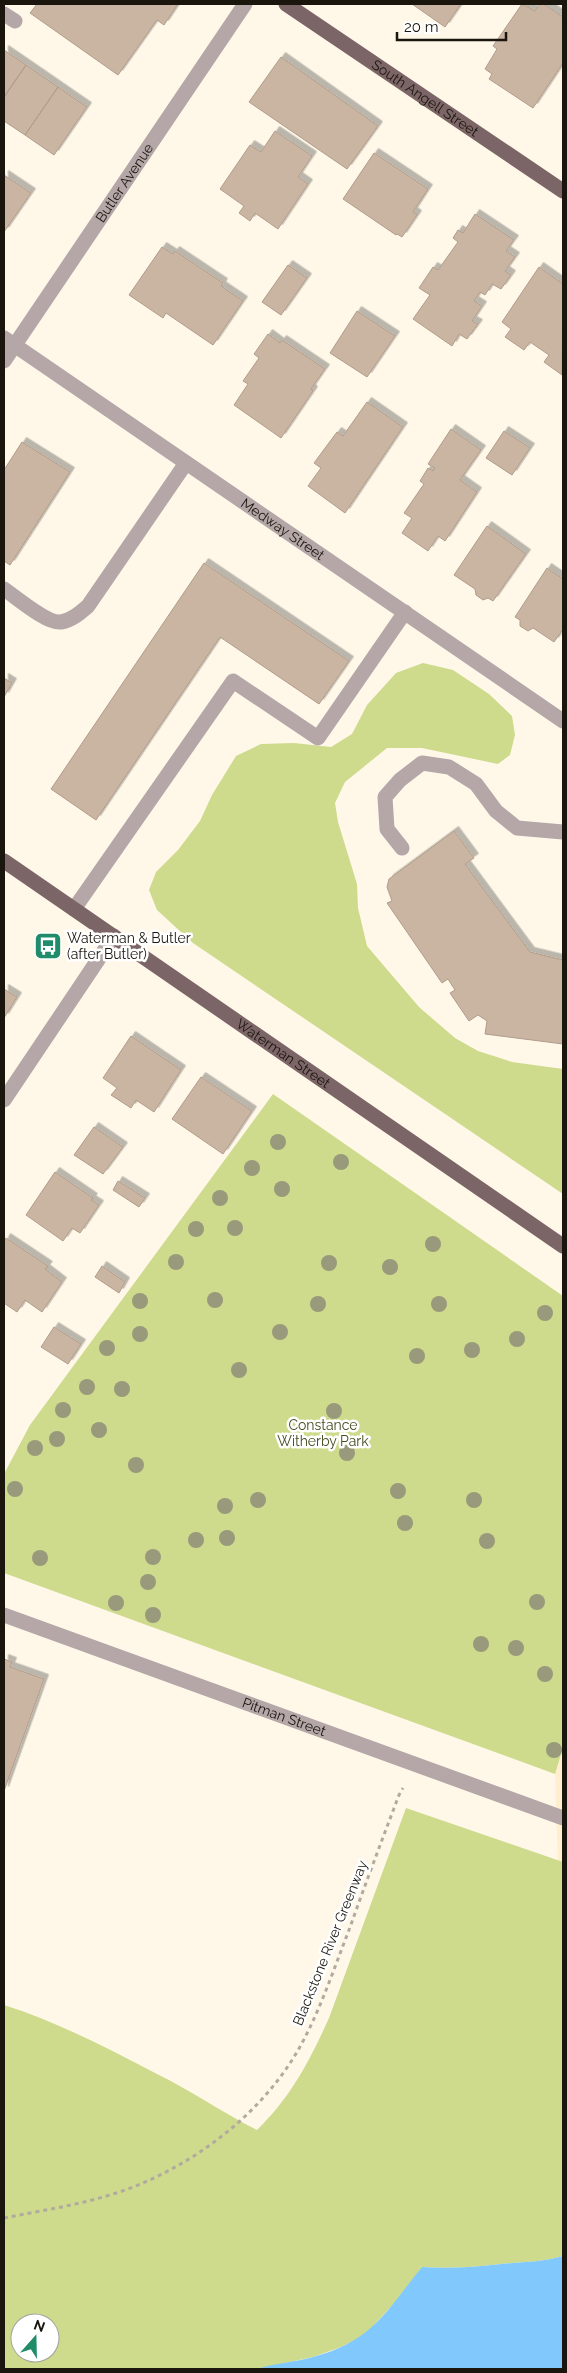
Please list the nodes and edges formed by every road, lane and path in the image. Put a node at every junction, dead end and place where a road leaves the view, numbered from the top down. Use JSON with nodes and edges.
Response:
{"nodes":[{"id":1,"x":245,"y":4,"type":"edge"},
{"id":2,"x":286,"y":4,"type":"edge"},
{"id":3,"x":563,"y":191,"type":"edge"},
{"id":4,"x":9,"y":342,"type":"edge"},
{"id":5,"x":4,"y":361,"type":"edge"},
{"id":6,"x":186,"y":463,"type":"junction"},
{"id":7,"x":4,"y":589,"type":"edge"},
{"id":8,"x":405,"y":612,"type":"junction"},
{"id":9,"x":562,"y":718,"type":"edge"},
{"id":10,"x":563,"y":832,"type":"edge"},
{"id":11,"x":402,"y":848,"type":"dead end"},
{"id":12,"x":4,"y":861,"type":"edge"},
{"id":13,"x":74,"y":909,"type":"junction"},
{"id":14,"x":114,"y":936,"type":"junction"},
{"id":15,"x":4,"y":1100,"type":"edge"},
{"id":16,"x":563,"y":1246,"type":"edge"},
{"id":17,"x":4,"y":1615,"type":"edge"},
{"id":18,"x":399,"y":1795,"type":"dead end"},
{"id":19,"x":563,"y":1818,"type":"edge"},
{"id":20,"x":4,"y":2218,"type":"edge"}],
"edges":[{"from":1,"to":4,"type":"street","name":"Butler Avenue"},
{"from":2,"to":3,"type":"main road","name":"South Angell Street"},
{"from":4,"to":5,"type":"street","name":"Butler Avenue"},
{"from":4,"to":6,"type":"street","name":"Medway Street"},
{"from":6,"to":7,"type":"street"},
{"from":6,"to":8,"type":"street","name":"Medway Street"},
{"from":8,"to":9,"type":"street","name":"Medway Street"},
{"from":8,"to":13,"type":"street"},
{"from":10,"to":11,"type":"street"},
{"from":12,"to":13,"type":"main road","name":"Waterman Street"},
{"from":13,"to":14,"type":"main road","name":"Waterman Street"},
{"from":14,"to":15,"type":"street"},
{"from":14,"to":16,"type":"main road","name":"Waterman Street"},
{"from":17,"to":19,"type":"street","name":"Pitman Street"},
{"from":18,"to":20,"type":"path","name":"Blackstone River Greenway"}]}
